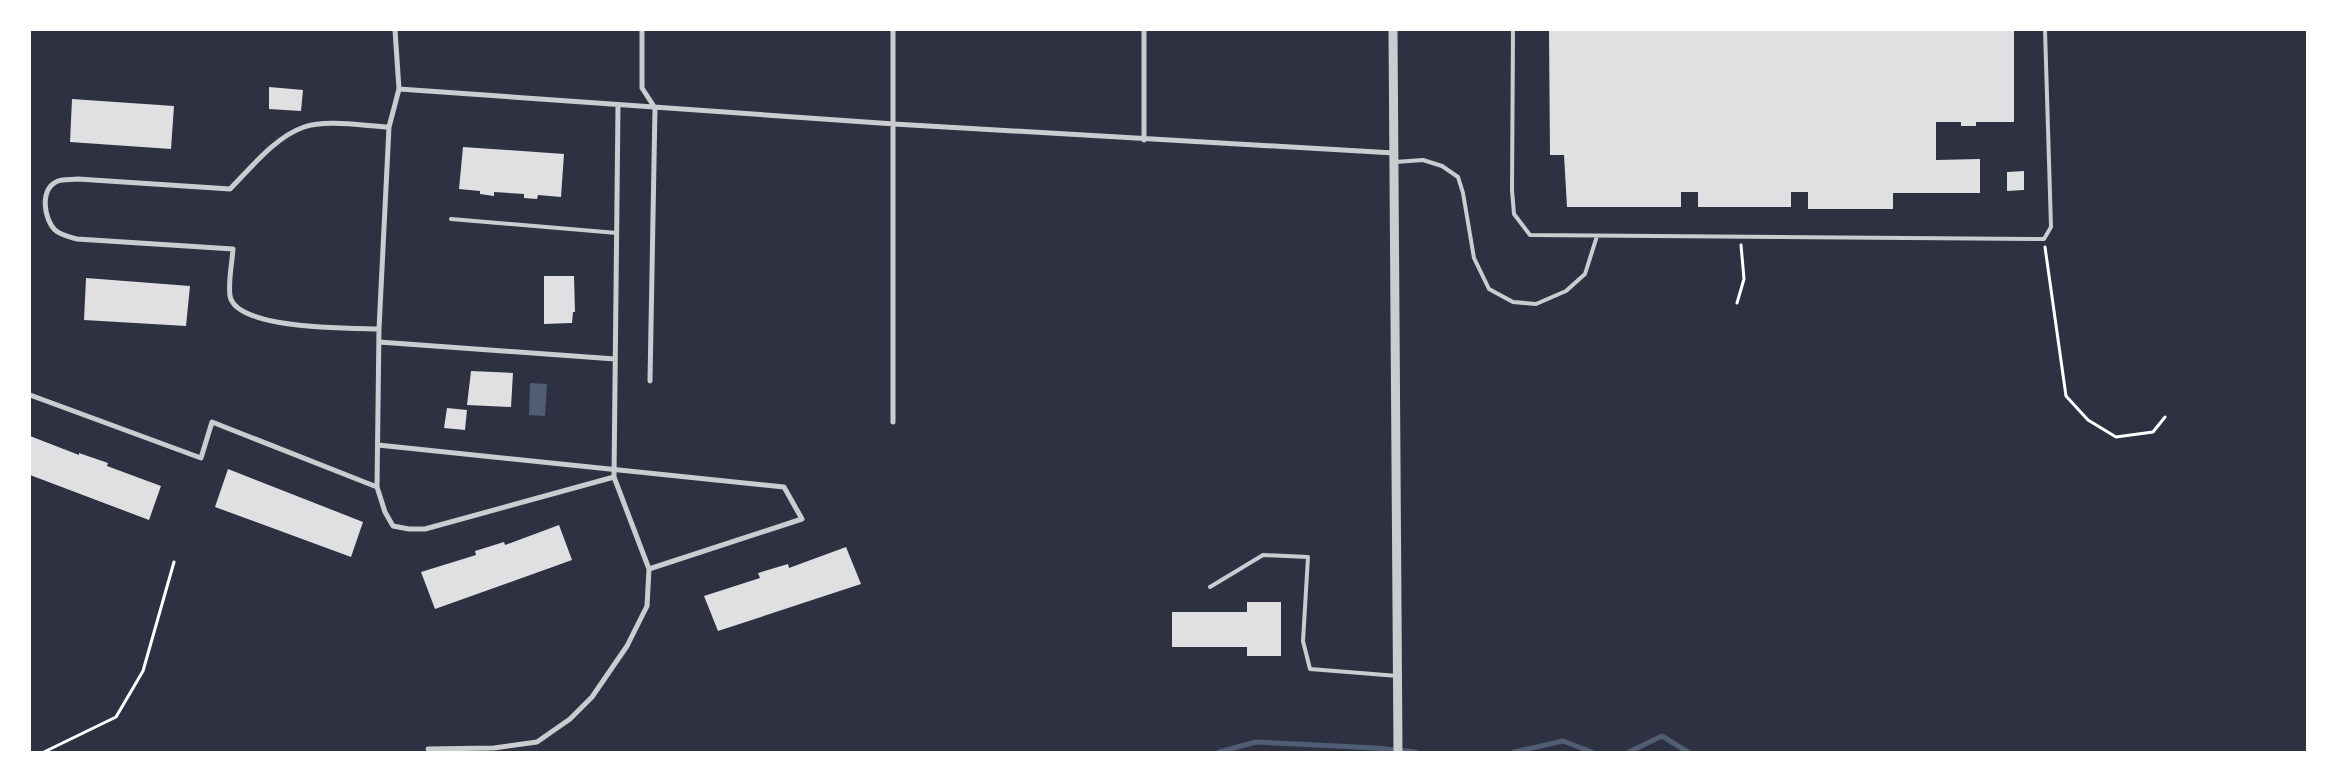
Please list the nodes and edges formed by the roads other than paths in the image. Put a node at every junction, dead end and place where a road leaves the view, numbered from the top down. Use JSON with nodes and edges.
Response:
{"nodes":[{"id":1,"x":396,"y":30,"type":"edge"},
{"id":2,"x":642,"y":30,"type":"edge"},
{"id":3,"x":893,"y":30,"type":"edge"},
{"id":4,"x":1144,"y":30,"type":"edge"},
{"id":5,"x":1394,"y":30,"type":"edge"},
{"id":6,"x":1513,"y":30,"type":"edge"},
{"id":7,"x":2045,"y":30,"type":"edge"},
{"id":8,"x":399,"y":89,"type":"junction"},
{"id":9,"x":618,"y":106,"type":"junction"},
{"id":10,"x":655,"y":108,"type":"junction"},
{"id":11,"x":894,"y":124,"type":"junction"},
{"id":12,"x":389,"y":127,"type":"junction"},
{"id":13,"x":1144,"y":140,"type":"junction"},
{"id":14,"x":1394,"y":158,"type":"junction"},
{"id":15,"x":451,"y":219,"type":"dead end"},
{"id":16,"x":617,"y":233,"type":"junction"},
{"id":17,"x":1597,"y":236,"type":"junction"},
{"id":18,"x":379,"y":329,"type":"junction"},
{"id":19,"x":379,"y":342,"type":"junction"},
{"id":20,"x":615,"y":359,"type":"junction"},
{"id":21,"x":650,"y":381,"type":"dead end"},
{"id":22,"x":30,"y":395,"type":"edge"},
{"id":23,"x":893,"y":422,"type":"dead end"},
{"id":24,"x":378,"y":445,"type":"junction"},
{"id":25,"x":614,"y":468,"type":"junction"},
{"id":26,"x":614,"y":477,"type":"junction"},
{"id":27,"x":377,"y":487,"type":"junction"},
{"id":28,"x":649,"y":569,"type":"junction"},
{"id":29,"x":1210,"y":587,"type":"dead end"},
{"id":30,"x":1398,"y":676,"type":"junction"},
{"id":31,"x":428,"y":749,"type":"dead end"},
{"id":32,"x":1398,"y":752,"type":"edge"}],
"edges":[{"from":1,"to":8,"type":"street"},
{"from":2,"to":10,"type":"street"},
{"from":3,"to":11,"type":"street"},
{"from":4,"to":13,"type":"street"},
{"from":5,"to":14,"type":"street"},
{"from":6,"to":17,"type":"lane"},
{"from":7,"to":17,"type":"lane"},
{"from":8,"to":9,"type":"street"},
{"from":8,"to":12,"type":"street"},
{"from":9,"to":10,"type":"street"},
{"from":9,"to":16,"type":"street"},
{"from":10,"to":11,"type":"street"},
{"from":10,"to":21,"type":"street"},
{"from":11,"to":13,"type":"street"},
{"from":11,"to":23,"type":"street"},
{"from":12,"to":18,"type":"street"},
{"from":12,"to":18,"type":"street"},
{"from":13,"to":14,"type":"street"},
{"from":14,"to":17,"type":"lane"},
{"from":14,"to":30,"type":"street"},
{"from":15,"to":16,"type":"lane"},
{"from":16,"to":20,"type":"street"},
{"from":18,"to":19,"type":"street"},
{"from":19,"to":20,"type":"street"},
{"from":19,"to":24,"type":"street"},
{"from":20,"to":25,"type":"street"},
{"from":22,"to":27,"type":"street"},
{"from":24,"to":25,"type":"street"},
{"from":24,"to":27,"type":"street"},
{"from":25,"to":26,"type":"street"},
{"from":25,"to":28,"type":"street"},
{"from":26,"to":27,"type":"street"},
{"from":26,"to":28,"type":"street"},
{"from":28,"to":31,"type":"street"},
{"from":29,"to":30,"type":"lane"},
{"from":30,"to":32,"type":"street"}]}
